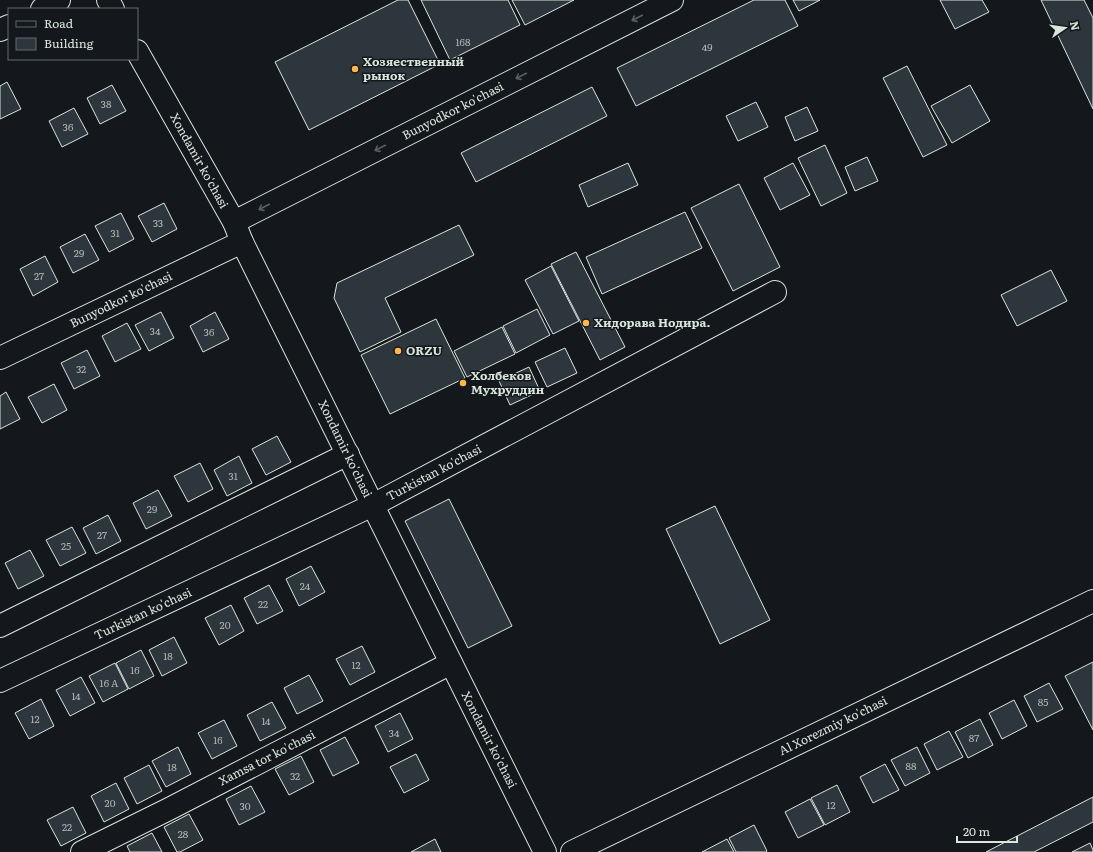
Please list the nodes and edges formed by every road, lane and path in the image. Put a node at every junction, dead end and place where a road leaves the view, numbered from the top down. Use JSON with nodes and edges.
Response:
{"nodes":[{"id":1,"x":59,"y":0,"type":"edge"},
{"id":2,"x":672,"y":0,"type":"edge"},
{"id":3,"x":44,"y":8,"type":"edge"},
{"id":4,"x":138,"y":53,"type":"edge"},
{"id":5,"x":234,"y":222,"type":"junction"},
{"id":6,"x":242,"y":242,"type":"junction"},
{"id":7,"x":775,"y":292,"type":"dead end"},
{"id":8,"x":0,"y":358,"type":"edge"},
{"id":9,"x":348,"y":454,"type":"junction"},
{"id":10,"x":373,"y":505,"type":"junction"},
{"id":11,"x":1093,"y":601,"type":"edge"},
{"id":12,"x":0,"y":626,"type":"edge"},
{"id":13,"x":451,"y":663,"type":"junction"},
{"id":14,"x":0,"y":681,"type":"edge"},
{"id":15,"x":82,"y":852,"type":"edge"},
{"id":16,"x":545,"y":852,"type":"edge"},
{"id":17,"x":572,"y":852,"type":"edge"}],
"edges":[{"from":1,"to":3,"type":"street"},
{"from":2,"to":5,"type":"street","name":"Bunyodkor ko'chasi","one_way":true},
{"from":4,"to":5,"type":"street","name":"Xondamir ko'chasi"},
{"from":5,"to":6,"type":"street","name":"Xondamir ko'chasi"},
{"from":6,"to":8,"type":"street","name":"Bunyodkor ko'chasi"},
{"from":6,"to":9,"type":"street","name":"Xondamir ko'chasi"},
{"from":7,"to":10,"type":"street","name":"Turkistan ko'chasi"},
{"from":9,"to":10,"type":"street","name":"Xondamir ko'chasi"},
{"from":9,"to":12,"type":"street"},
{"from":10,"to":13,"type":"street","name":"Xondamir ko'chasi"},
{"from":10,"to":14,"type":"street","name":"Turkistan ko'chasi"},
{"from":11,"to":17,"type":"street","name":"Al Xorezmiy ko'chasi"},
{"from":13,"to":15,"type":"street","name":"Xamsa tor ko'chasi"},
{"from":13,"to":16,"type":"street","name":"Xondamir ko'chasi"}]}
